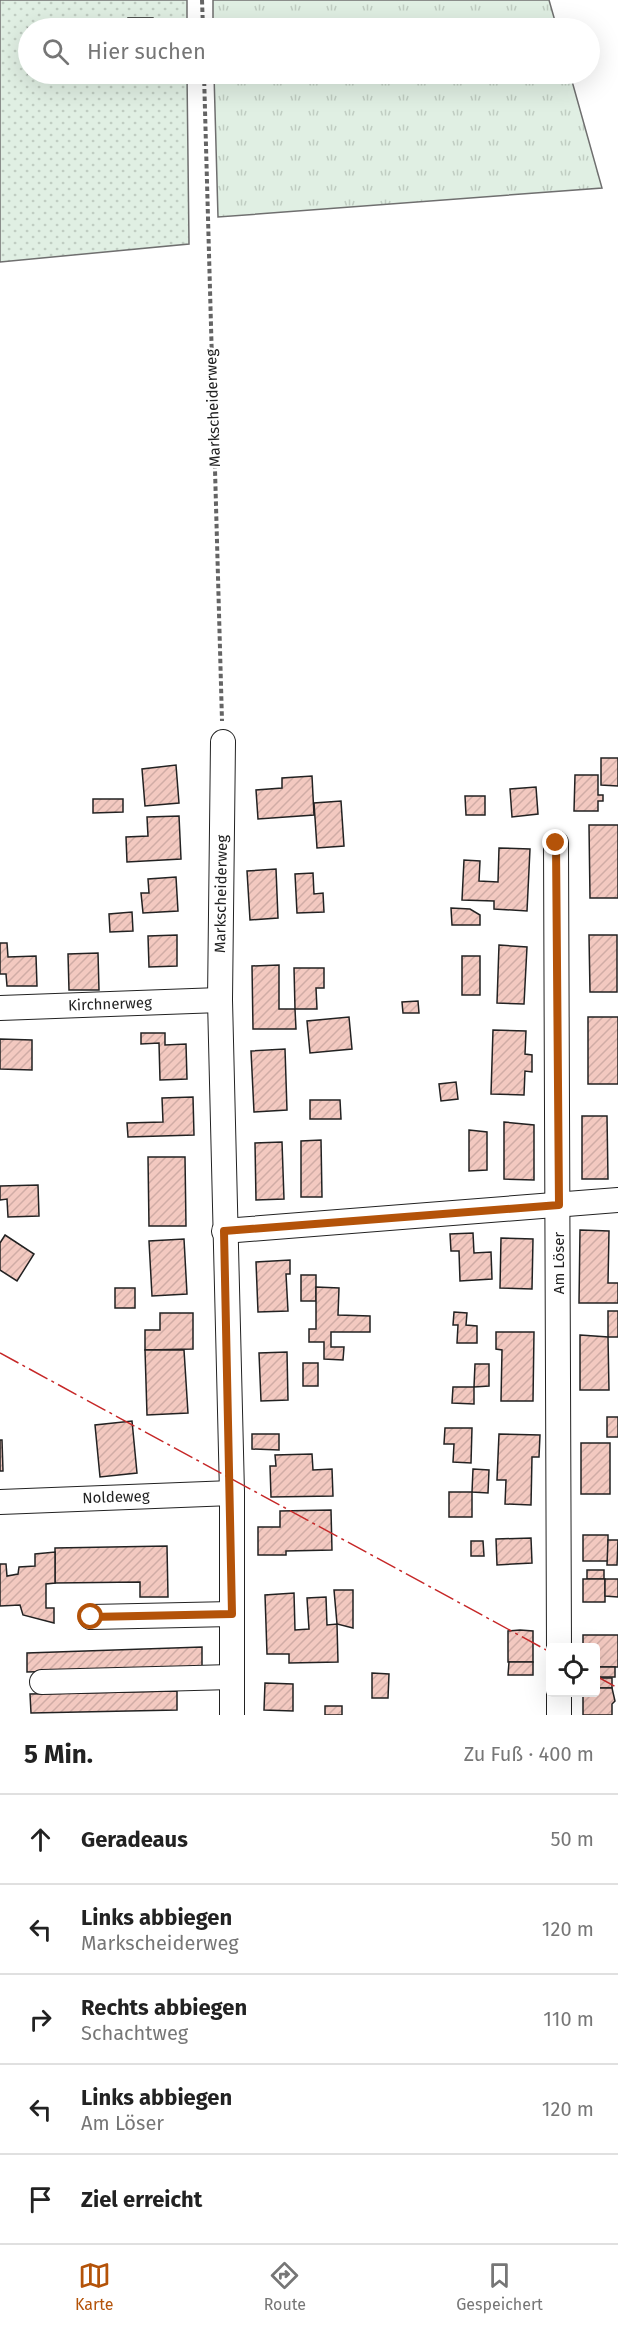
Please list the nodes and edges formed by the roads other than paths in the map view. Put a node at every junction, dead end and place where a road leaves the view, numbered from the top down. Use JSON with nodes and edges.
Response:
{"nodes":[{"id":1,"x":223,"y":742,"type":"road end"},
{"id":2,"x":556,"y":843,"type":"dead end"},
{"id":3,"x":220,"y":1000,"type":"junction"},
{"id":4,"x":0,"y":1008,"type":"edge"},
{"id":5,"x":618,"y":1200,"type":"edge"},
{"id":6,"x":559,"y":1205,"type":"junction"},
{"id":7,"x":224,"y":1231,"type":"junction"},
{"id":8,"x":232,"y":1493,"type":"junction"},
{"id":9,"x":0,"y":1502,"type":"edge"},
{"id":10,"x":232,"y":1614,"type":"junction"},
{"id":11,"x":91,"y":1617,"type":"dead end"},
{"id":12,"x":559,"y":1643,"type":"edge"},
{"id":13,"x":232,"y":1677,"type":"junction"},
{"id":14,"x":42,"y":1682,"type":"dead end"},
{"id":15,"x":559,"y":1697,"type":"edge"},
{"id":16,"x":232,"y":1715,"type":"edge"},
{"id":17,"x":559,"y":1715,"type":"edge"}],
"edges":[{"from":1,"to":3,"type":"street","name":"Markscheiderweg"},
{"from":2,"to":6,"type":"street","name":"Am Löser"},
{"from":3,"to":4,"type":"street","name":"Kirchnerweg"},
{"from":3,"to":7,"type":"street","name":"Markscheiderweg"},
{"from":5,"to":6,"type":"street"},
{"from":6,"to":7,"type":"street"},
{"from":6,"to":12,"type":"street","name":"Am Löser"},
{"from":7,"to":8,"type":"street","name":"Markscheiderweg"},
{"from":8,"to":9,"type":"street","name":"Noldeweg"},
{"from":8,"to":10,"type":"street","name":"Markscheiderweg"},
{"from":10,"to":11,"type":"street"},
{"from":10,"to":13,"type":"street","name":"Markscheiderweg"},
{"from":13,"to":14,"type":"street"},
{"from":13,"to":16,"type":"street","name":"Markscheiderweg"},
{"from":15,"to":17,"type":"street"}]}
